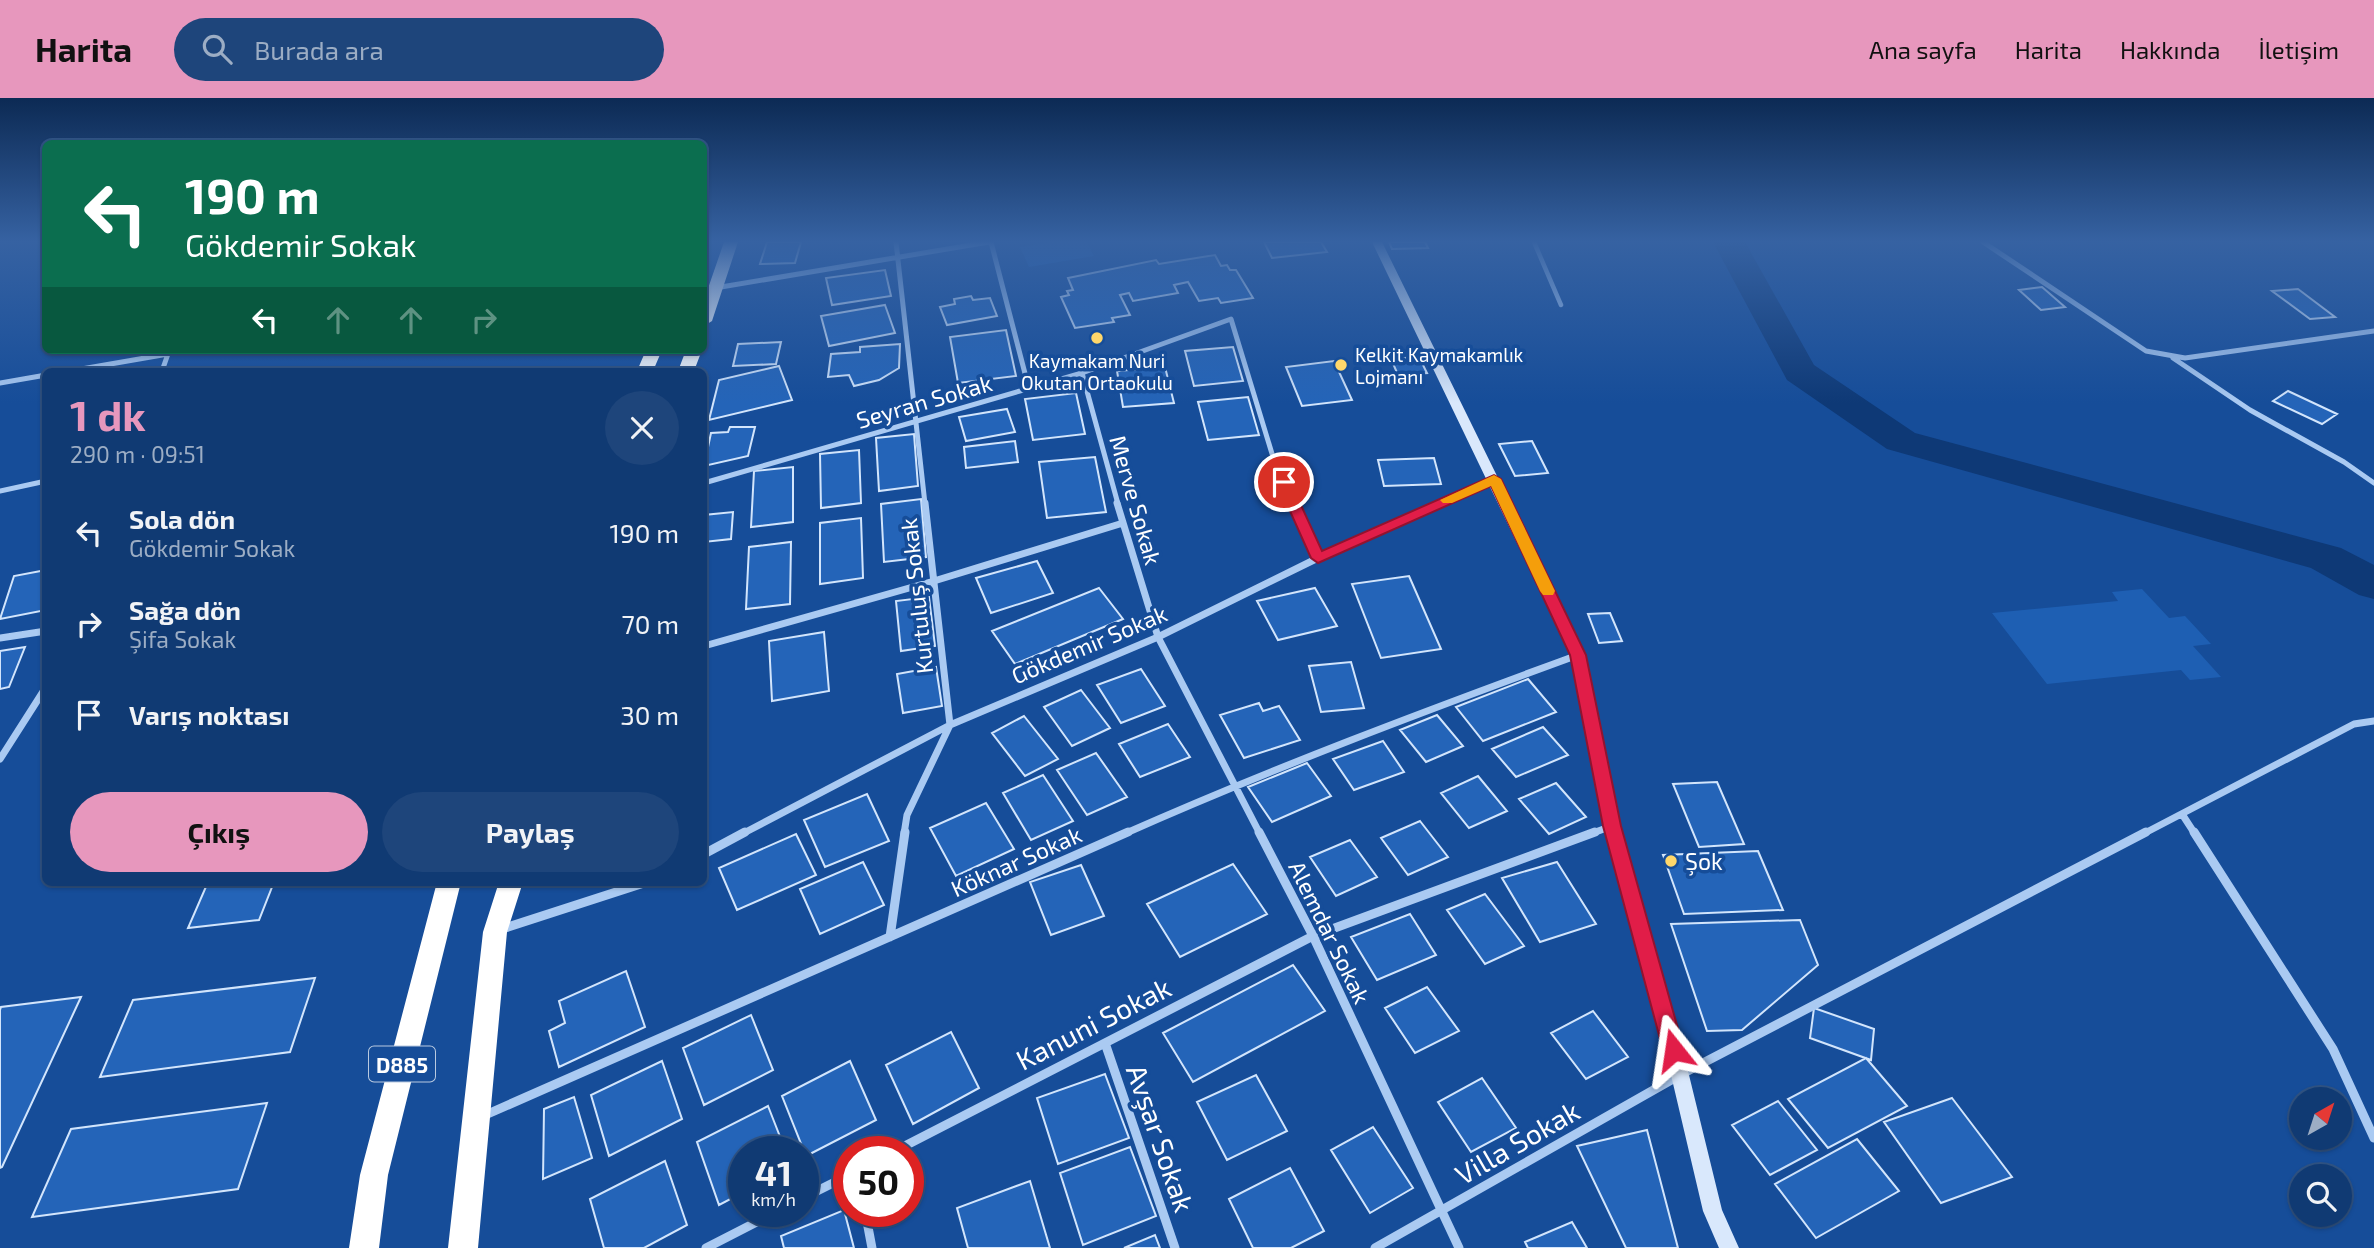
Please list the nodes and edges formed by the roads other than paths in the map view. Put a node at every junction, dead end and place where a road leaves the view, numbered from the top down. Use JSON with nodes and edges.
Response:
{"nodes":[{"id":1,"x":902,"y":296,"type":"edge"},
{"id":2,"x":1004,"y":296,"type":"edge"},
{"id":3,"x":1403,"y":296,"type":"edge"},
{"id":4,"x":1557,"y":296,"type":"edge"},
{"id":5,"x":2063,"y":296,"type":"edge"},
{"id":6,"x":1561,"y":305,"type":"dead end"},
{"id":7,"x":2374,"y":331,"type":"edge"},
{"id":8,"x":159,"y":354,"type":"edge"},
{"id":9,"x":2169,"y":355,"type":"junction"},
{"id":10,"x":86,"y":368,"type":"edge"},
{"id":11,"x":1082,"y":373,"type":"junction"},
{"id":12,"x":42,"y":376,"type":"edge"},
{"id":13,"x":0,"y":383,"type":"edge"},
{"id":14,"x":1028,"y":389,"type":"junction"},
{"id":15,"x":916,"y":421,"type":"junction"},
{"id":16,"x":1494,"y":479,"type":"junction"},
{"id":17,"x":42,"y":482,"type":"edge"},
{"id":18,"x":707,"y":482,"type":"edge"},
{"id":19,"x":2374,"y":483,"type":"edge"},
{"id":20,"x":0,"y":491,"type":"edge"},
{"id":21,"x":1123,"y":523,"type":"junction"},
{"id":22,"x":1318,"y":558,"type":"junction"},
{"id":23,"x":934,"y":581,"type":"junction"},
{"id":24,"x":42,"y":632,"type":"edge"},
{"id":25,"x":1158,"y":637,"type":"junction"},
{"id":26,"x":0,"y":638,"type":"edge"},
{"id":27,"x":707,"y":645,"type":"edge"},
{"id":28,"x":1578,"y":655,"type":"junction"},
{"id":29,"x":42,"y":693,"type":"edge"},
{"id":30,"x":2374,"y":721,"type":"edge"},
{"id":31,"x":950,"y":725,"type":"junction"},
{"id":32,"x":0,"y":758,"type":"edge"},
{"id":33,"x":1235,"y":785,"type":"junction"},
{"id":34,"x":2182,"y":814,"type":"junction"},
{"id":35,"x":1612,"y":826,"type":"junction"},
{"id":36,"x":707,"y":851,"type":"edge"},
{"id":37,"x":448,"y":886,"type":"edge"},
{"id":38,"x":511,"y":886,"type":"edge"},
{"id":39,"x":635,"y":886,"type":"edge"},
{"id":40,"x":495,"y":932,"type":"junction"},
{"id":41,"x":1313,"y":936,"type":"junction"},
{"id":42,"x":890,"y":937,"type":"junction"},
{"id":43,"x":1105,"y":1043,"type":"junction"},
{"id":44,"x":1680,"y":1075,"type":"junction"},
{"id":45,"x":476,"y":1119,"type":"junction"},
{"id":46,"x":924,"y":1136,"type":"edge"},
{"id":47,"x":2374,"y":1138,"type":"edge"},
{"id":48,"x":1440,"y":1212,"type":"junction"},
{"id":49,"x":747,"y":1227,"type":"edge"},
{"id":50,"x":868,"y":1227,"type":"edge"},
{"id":51,"x":363,"y":1248,"type":"edge"},
{"id":52,"x":463,"y":1248,"type":"edge"},
{"id":53,"x":706,"y":1248,"type":"edge"},
{"id":54,"x":872,"y":1248,"type":"edge"},
{"id":55,"x":1175,"y":1248,"type":"edge"},
{"id":56,"x":1376,"y":1248,"type":"edge"},
{"id":57,"x":1460,"y":1248,"type":"edge"},
{"id":58,"x":1729,"y":1248,"type":"edge"}],
"edges":[{"from":1,"to":15,"type":"street","name":"Kurtuluş Sokak"},
{"from":2,"to":14,"type":"street"},
{"from":3,"to":16,"type":"main road"},
{"from":4,"to":6,"type":"lane"},
{"from":5,"to":9,"type":"street"},
{"from":7,"to":9,"type":"street"},
{"from":8,"to":10,"type":"street"},
{"from":9,"to":19,"type":"street"},
{"from":11,"to":14,"type":"street","name":"Seyran Sokak"},
{"from":11,"to":21,"type":"street","name":"Merve Sokak"},
{"from":11,"to":22,"type":"street","name":"Seyran Sokak"},
{"from":12,"to":13,"type":"street"},
{"from":14,"to":15,"type":"street","name":"Seyran Sokak"},
{"from":15,"to":18,"type":"street","name":"Seyran Sokak"},
{"from":15,"to":23,"type":"street","name":"Kurtuluş Sokak"},
{"from":16,"to":22,"type":"street","name":"Gökdemir Sokak"},
{"from":16,"to":28,"type":"main road"},
{"from":17,"to":20,"type":"street"},
{"from":21,"to":23,"type":"street"},
{"from":21,"to":25,"type":"street","name":"Merve Sokak"},
{"from":22,"to":25,"type":"street","name":"Gökdemir Sokak"},
{"from":23,"to":27,"type":"street"},
{"from":23,"to":31,"type":"street","name":"Kurtuluş Sokak"},
{"from":24,"to":26,"type":"street"},
{"from":25,"to":31,"type":"street","name":"Gökdemir Sokak"},
{"from":25,"to":33,"type":"street","name":"Alemdar Sokak"},
{"from":28,"to":33,"type":"street","name":"Köknar Sokak"},
{"from":28,"to":35,"type":"main road"},
{"from":29,"to":32,"type":"street"},
{"from":30,"to":34,"type":"street","name":"Villa Sokak"},
{"from":31,"to":36,"type":"street","name":"Gökdemir Sokak"},
{"from":31,"to":42,"type":"street"},
{"from":33,"to":41,"type":"street","name":"Alemdar Sokak"},
{"from":33,"to":42,"type":"street","name":"Köknar Sokak"},
{"from":34,"to":44,"type":"street","name":"Villa Sokak"},
{"from":34,"to":47,"type":"street"},
{"from":35,"to":41,"type":"street","name":"Kanuni Sokak"},
{"from":35,"to":44,"type":"main road"},
{"from":37,"to":51,"type":"highway","number":"D885"},
{"from":38,"to":40,"type":"highway"},
{"from":39,"to":40,"type":"street"},
{"from":40,"to":45,"type":"highway"},
{"from":41,"to":43,"type":"street","name":"Kanuni Sokak"},
{"from":41,"to":48,"type":"street","name":"Alemdar Sokak"},
{"from":42,"to":45,"type":"street","name":"Köknar Sokak"},
{"from":43,"to":46,"type":"street","name":"Kanuni Sokak"},
{"from":43,"to":55,"type":"street","name":"Avşar Sokak"},
{"from":44,"to":48,"type":"street","name":"Villa Sokak"},
{"from":44,"to":58,"type":"main road"},
{"from":45,"to":52,"type":"highway"},
{"from":48,"to":56,"type":"street","name":"Villa Sokak"},
{"from":48,"to":57,"type":"street","name":"Alemdar Sokak"},
{"from":49,"to":53,"type":"street"},
{"from":50,"to":54,"type":"street"}]}
